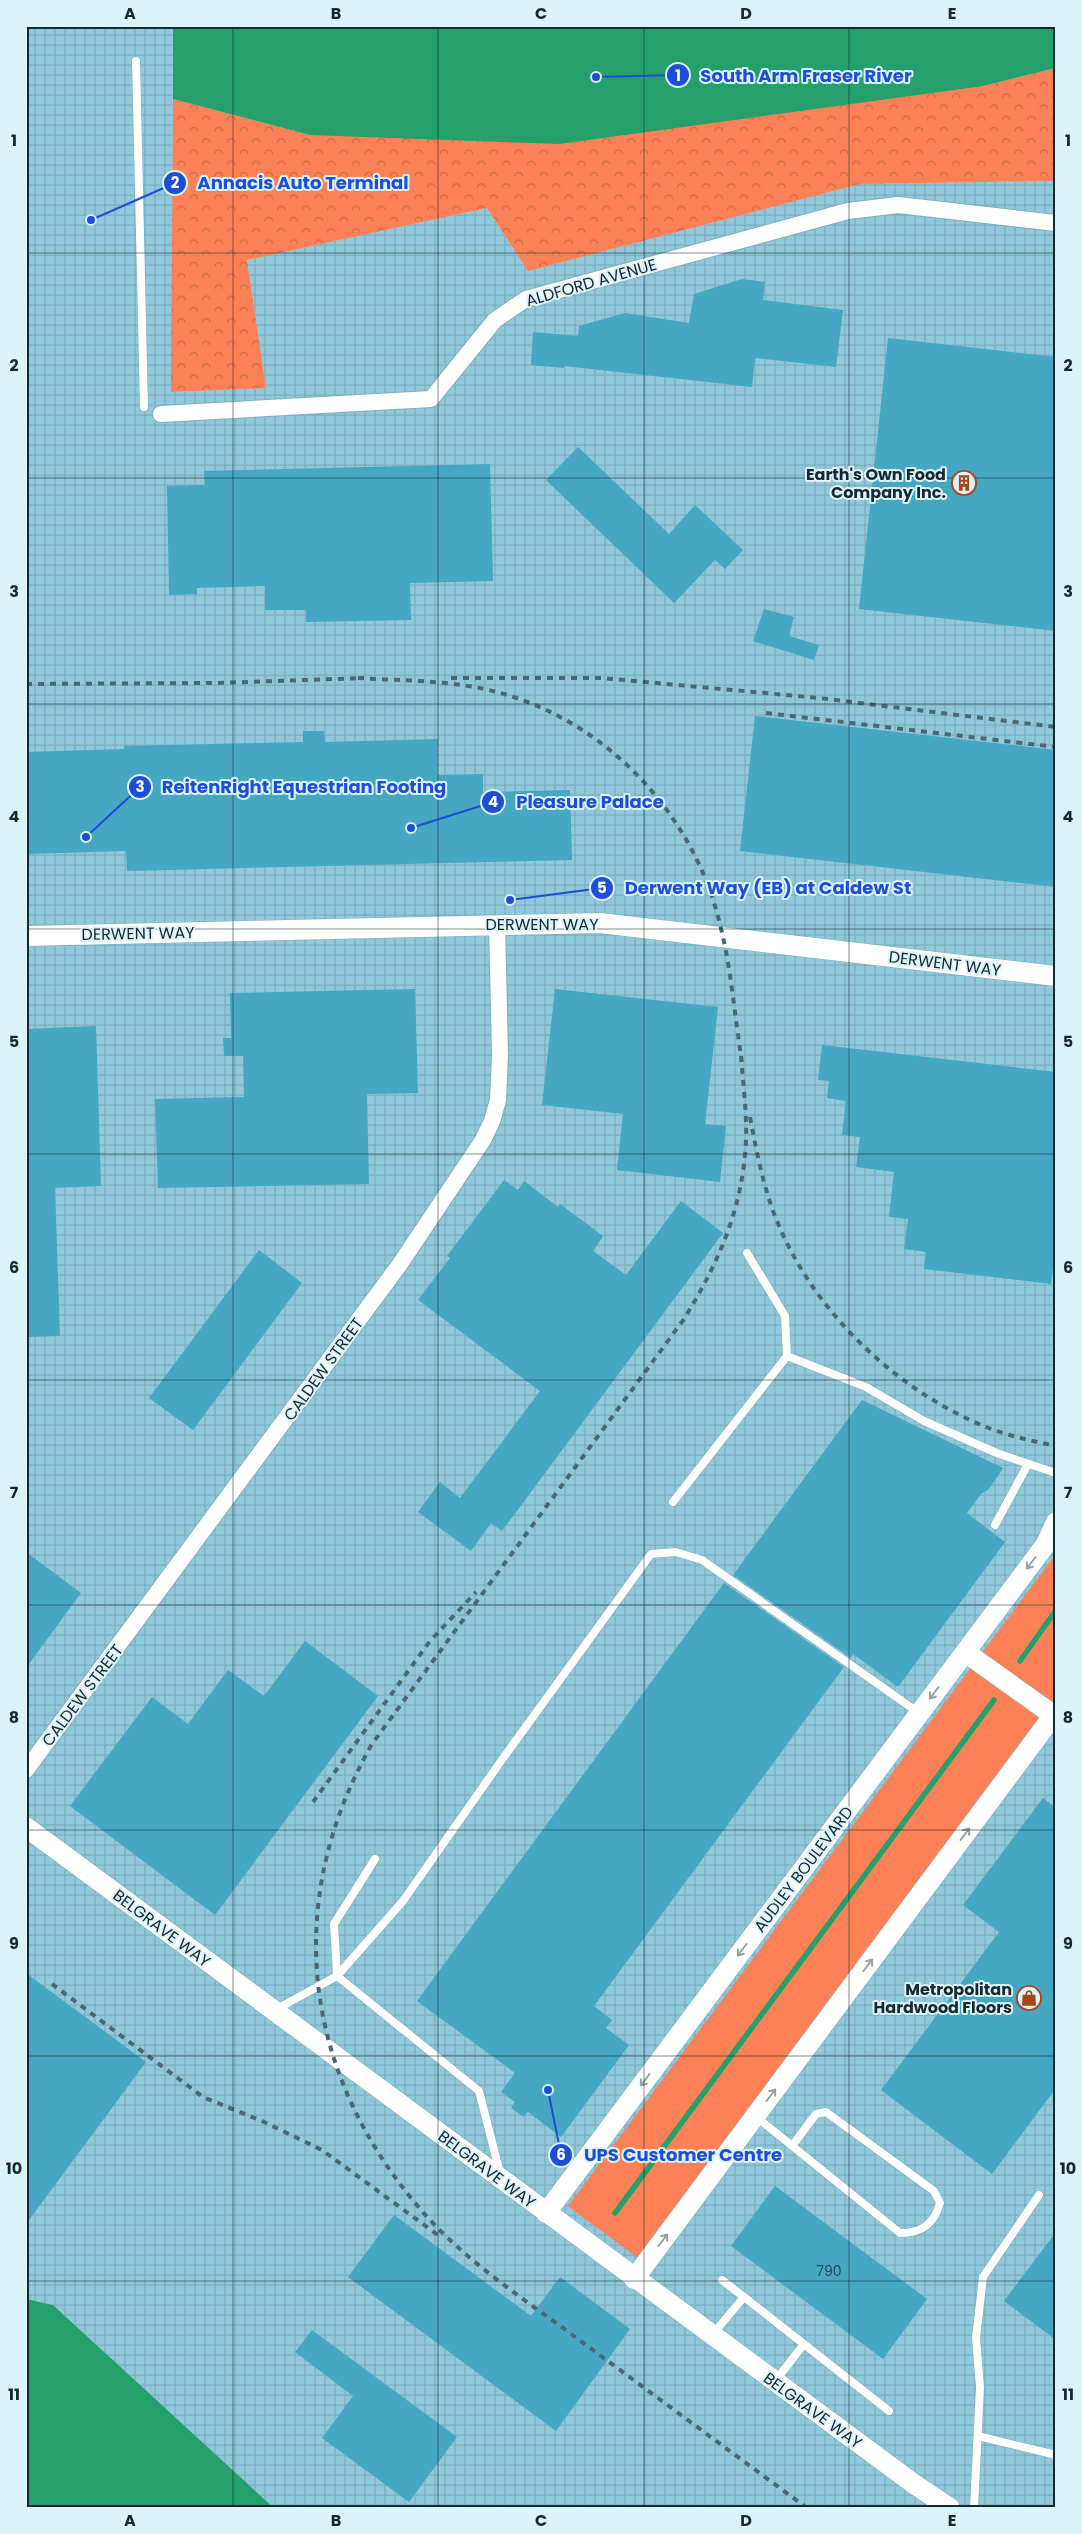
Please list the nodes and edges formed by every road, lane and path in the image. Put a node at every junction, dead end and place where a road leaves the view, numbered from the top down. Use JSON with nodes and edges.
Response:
{"nodes":[{"id":1,"x":136,"y":61,"type":"dead end"},
{"id":2,"x":1056,"y":223,"type":"edge"},
{"id":3,"x":144,"y":407,"type":"dead end"},
{"id":4,"x":161,"y":414,"type":"dead end"},
{"id":5,"x":497,"y":924,"type":"junction"},
{"id":6,"x":26,"y":936,"type":"edge"},
{"id":7,"x":1056,"y":976,"type":"edge"},
{"id":8,"x":747,"y":1253,"type":"dead end"},
{"id":9,"x":787,"y":1356,"type":"junction"},
{"id":10,"x":1028,"y":1464,"type":"junction"},
{"id":11,"x":1056,"y":1473,"type":"edge"},
{"id":12,"x":673,"y":1502,"type":"dead end"},
{"id":13,"x":1056,"y":1522,"type":"edge"},
{"id":14,"x":995,"y":1525,"type":"dead end"},
{"id":15,"x":965,"y":1652,"type":"junction"},
{"id":16,"x":919,"y":1713,"type":"junction"},
{"id":17,"x":1055,"y":1715,"type":"edge"},
{"id":18,"x":26,"y":1770,"type":"edge"},
{"id":19,"x":26,"y":1827,"type":"edge"},
{"id":20,"x":375,"y":1859,"type":"dead end"},
{"id":21,"x":336,"y":1976,"type":"junction"},
{"id":22,"x":274,"y":2011,"type":"junction"},
{"id":23,"x":755,"y":2116,"type":"junction"},
{"id":24,"x":792,"y":2146,"type":"junction"},
{"id":25,"x":502,"y":2180,"type":"junction"},
{"id":26,"x":1039,"y":2195,"type":"dead end"},
{"id":27,"x":546,"y":2214,"type":"junction"},
{"id":28,"x":634,"y":2279,"type":"junction"},
{"id":29,"x":722,"y":2280,"type":"dead end"},
{"id":30,"x":744,"y":2297,"type":"junction"},
{"id":31,"x":712,"y":2335,"type":"junction"},
{"id":32,"x":804,"y":2344,"type":"junction"},
{"id":33,"x":775,"y":2382,"type":"junction"},
{"id":34,"x":889,"y":2411,"type":"dead end"},
{"id":35,"x":978,"y":2436,"type":"junction"},
{"id":36,"x":1056,"y":2455,"type":"edge"},
{"id":37,"x":950,"y":2508,"type":"edge"},
{"id":38,"x":974,"y":2508,"type":"edge"}],
"edges":[{"from":1,"to":3,"type":"lane"},
{"from":2,"to":4,"type":"street","name":"ALDFORD AVENUE"},
{"from":5,"to":6,"type":"street","name":"DERWENT WAY"},
{"from":5,"to":7,"type":"street","name":"DERWENT WAY"},
{"from":5,"to":18,"type":"street","name":"CALDEW STREET"},
{"from":8,"to":9,"type":"lane"},
{"from":9,"to":10,"type":"lane"},
{"from":9,"to":12,"type":"lane"},
{"from":10,"to":11,"type":"lane"},
{"from":10,"to":14,"type":"lane"},
{"from":13,"to":15,"type":"street","name":"AUDLEY BOULEVARD","one_way":true},
{"from":15,"to":16,"type":"street","name":"AUDLEY BOULEVARD","one_way":true},
{"from":15,"to":17,"type":"street"},
{"from":16,"to":21,"type":"lane"},
{"from":16,"to":27,"type":"street","name":"AUDLEY BOULEVARD","one_way":true},
{"from":23,"to":17,"type":"street","one_way":true},
{"from":19,"to":22,"type":"street","name":"BELGRAVE WAY"},
{"from":20,"to":21,"type":"lane"},
{"from":21,"to":22,"type":"lane"},
{"from":21,"to":25,"type":"lane"},
{"from":22,"to":25,"type":"street","name":"BELGRAVE WAY"},
{"from":23,"to":24,"type":"lane"},
{"from":28,"to":23,"type":"street","one_way":true},
{"from":24,"to":24,"type":"lane"},
{"from":25,"to":27,"type":"street","name":"BELGRAVE WAY"},
{"from":26,"to":35,"type":"lane"},
{"from":27,"to":28,"type":"street","name":"BELGRAVE WAY"},
{"from":28,"to":31,"type":"street","name":"BELGRAVE WAY"},
{"from":29,"to":30,"type":"lane"},
{"from":30,"to":31,"type":"lane"},
{"from":30,"to":32,"type":"lane"},
{"from":31,"to":33,"type":"street","name":"BELGRAVE WAY"},
{"from":32,"to":33,"type":"lane"},
{"from":32,"to":34,"type":"lane"},
{"from":33,"to":37,"type":"street","name":"BELGRAVE WAY"},
{"from":35,"to":36,"type":"lane"},
{"from":35,"to":38,"type":"lane"}]}
